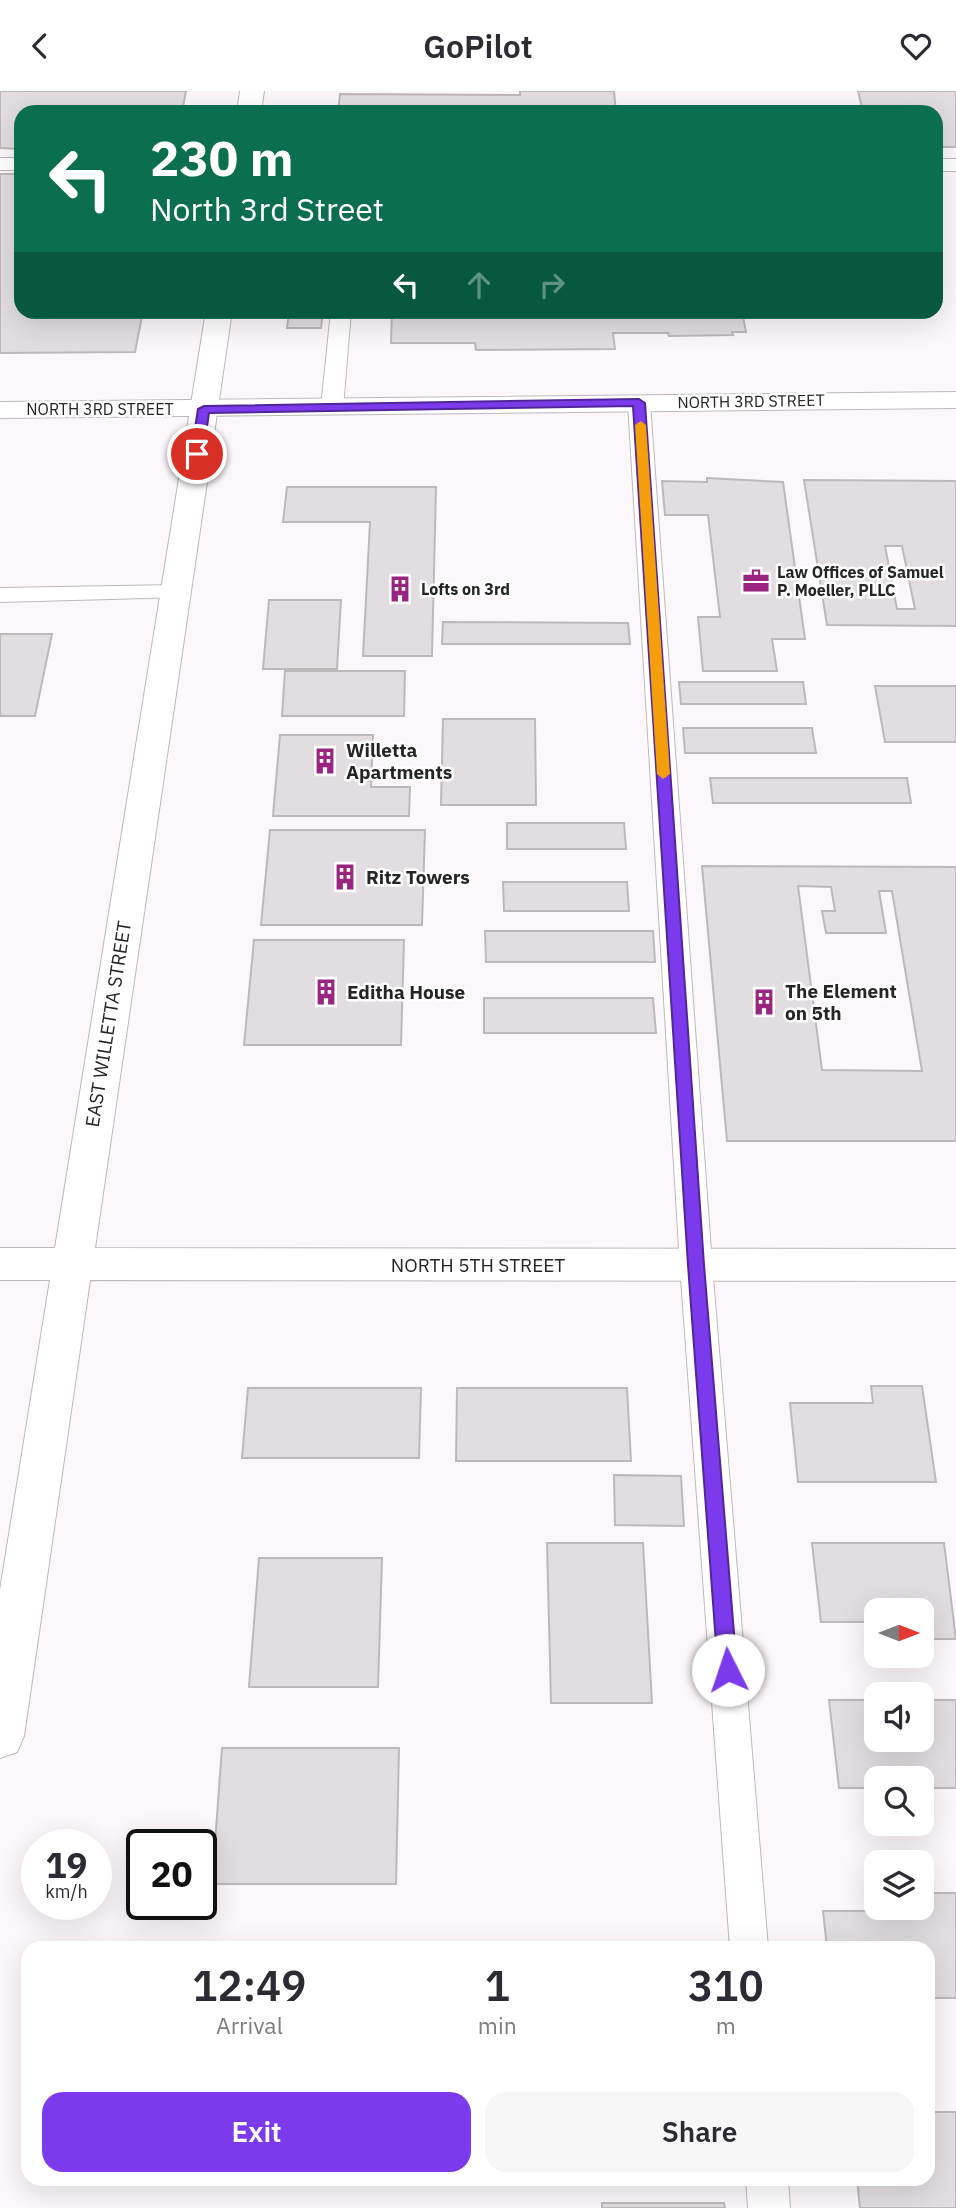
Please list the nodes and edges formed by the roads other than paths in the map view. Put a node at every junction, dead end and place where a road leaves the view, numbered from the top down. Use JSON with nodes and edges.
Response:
{"nodes":[{"id":1,"x":218,"y":319,"type":"edge"},
{"id":2,"x":340,"y":319,"type":"edge"},
{"id":3,"x":956,"y":400,"type":"edge"},
{"id":4,"x":639,"y":403,"type":"junction"},
{"id":5,"x":332,"y":407,"type":"junction"},
{"id":6,"x":204,"y":409,"type":"junction"},
{"id":7,"x":0,"y":410,"type":"edge"},
{"id":8,"x":176,"y":591,"type":"junction"},
{"id":9,"x":0,"y":595,"type":"edge"},
{"id":10,"x":71,"y":1263,"type":"junction"},
{"id":11,"x":0,"y":1264,"type":"edge"},
{"id":12,"x":696,"y":1265,"type":"junction"},
{"id":13,"x":956,"y":1265,"type":"edge"},
{"id":14,"x":0,"y":1736,"type":"edge"},
{"id":15,"x":748,"y":1941,"type":"edge"},
{"id":16,"x":767,"y":2186,"type":"edge"},
{"id":17,"x":769,"y":2208,"type":"edge"}],
"edges":[{"from":1,"to":6,"type":"street","name":"EAST WILLETTA STREET"},
{"from":2,"to":5,"type":"lane"},
{"from":3,"to":4,"type":"street","name":"NORTH 3RD STREET"},
{"from":4,"to":5,"type":"street","name":"NORTH 3RD STREET"},
{"from":4,"to":12,"type":"lane"},
{"from":5,"to":6,"type":"street","name":"NORTH 3RD STREET"},
{"from":6,"to":7,"type":"street","name":"NORTH 3RD STREET"},
{"from":6,"to":8,"type":"street","name":"EAST WILLETTA STREET"},
{"from":8,"to":9,"type":"lane"},
{"from":8,"to":10,"type":"street","name":"EAST WILLETTA STREET"},
{"from":10,"to":11,"type":"street","name":"NORTH 5TH STREET"},
{"from":10,"to":12,"type":"street","name":"NORTH 5TH STREET"},
{"from":10,"to":14,"type":"street","name":"EAST WILLETTA STREET"},
{"from":12,"to":13,"type":"street","name":"NORTH 5TH STREET"},
{"from":12,"to":15,"type":"lane"},
{"from":16,"to":17,"type":"lane"}]}
